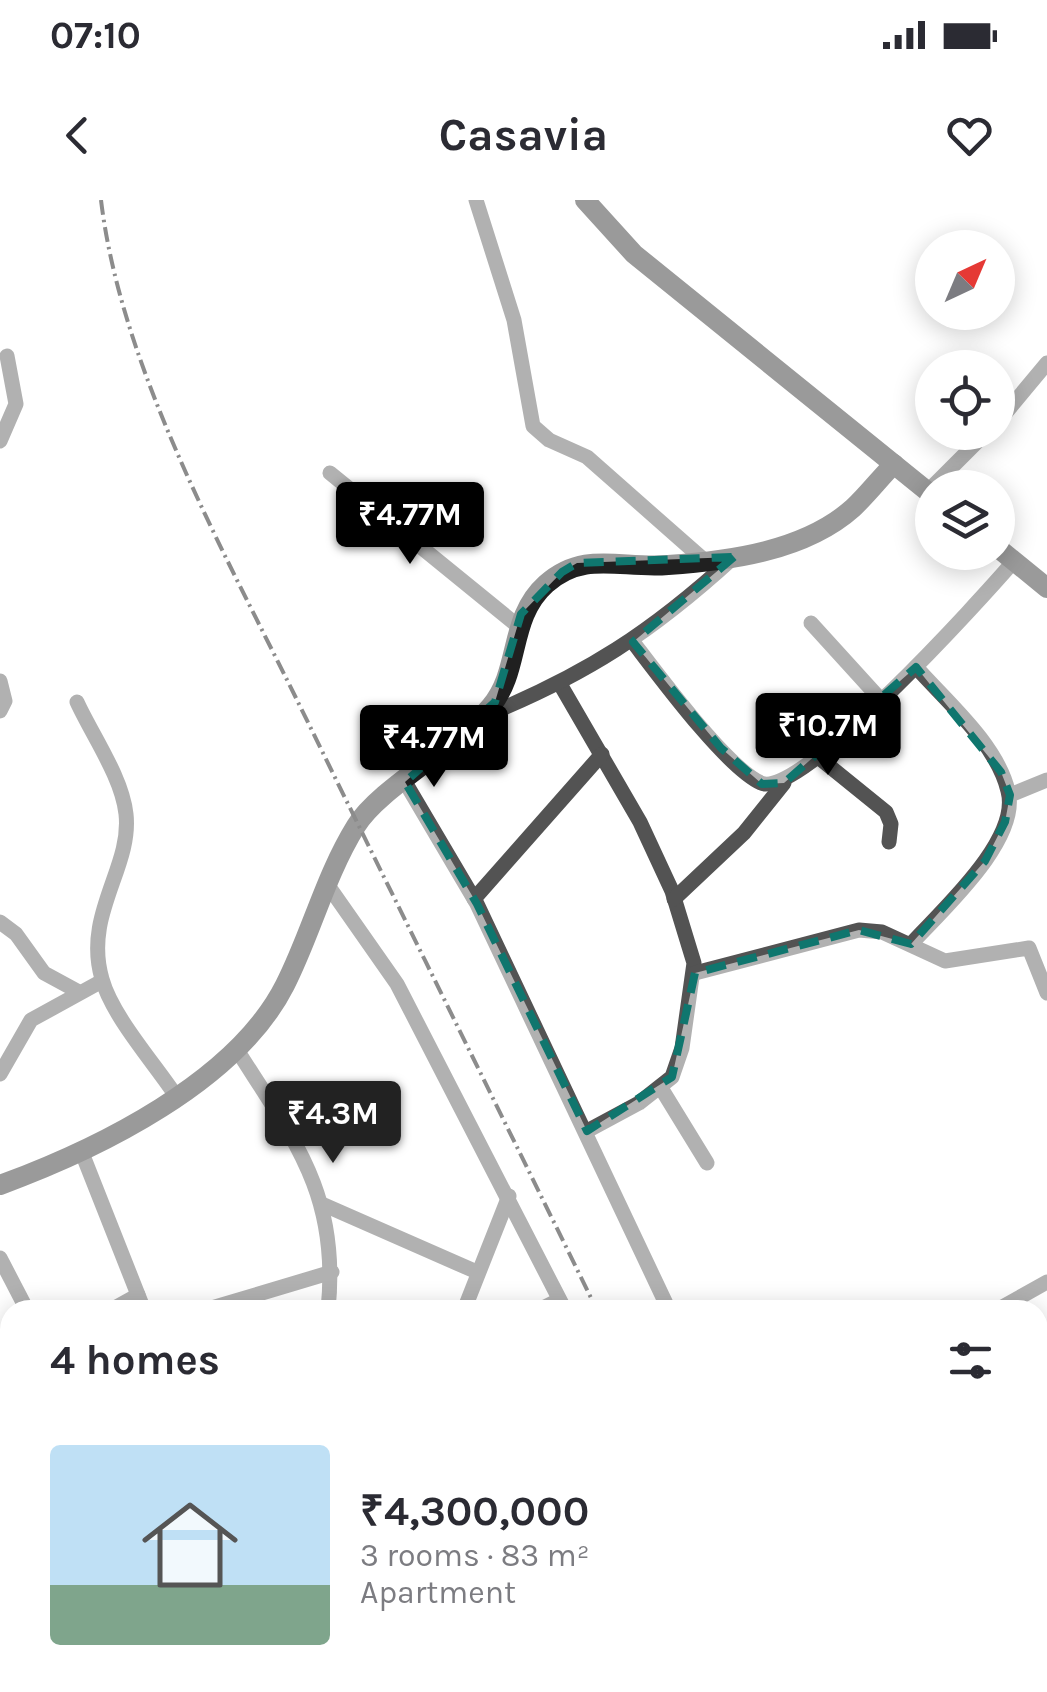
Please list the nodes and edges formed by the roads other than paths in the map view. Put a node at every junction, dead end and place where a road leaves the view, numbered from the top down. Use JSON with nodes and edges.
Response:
{"nodes":[{"id":1,"x":476,"y":200,"type":"edge"},
{"id":2,"x":585,"y":200,"type":"edge"},
{"id":3,"x":7,"y":356,"type":"dead end"},
{"id":4,"x":1047,"y":363,"type":"edge"},
{"id":5,"x":1015,"y":402,"type":"edge"},
{"id":6,"x":0,"y":441,"type":"edge"},
{"id":7,"x":970,"y":450,"type":"edge"},
{"id":8,"x":894,"y":464,"type":"junction"},
{"id":9,"x":951,"y":470,"type":"edge"},
{"id":10,"x":330,"y":474,"type":"dead end"},
{"id":11,"x":915,"y":481,"type":"edge"},
{"id":12,"x":734,"y":557,"type":"junction"},
{"id":13,"x":705,"y":561,"type":"junction"},
{"id":14,"x":1015,"y":561,"type":"edge"},
{"id":15,"x":993,"y":570,"type":"edge"},
{"id":16,"x":1047,"y":588,"type":"edge"},
{"id":17,"x":811,"y":623,"type":"dead end"},
{"id":18,"x":518,"y":626,"type":"junction"},
{"id":19,"x":633,"y":642,"type":"junction"},
{"id":20,"x":916,"y":667,"type":"junction"},
{"id":21,"x":0,"y":681,"type":"edge"},
{"id":22,"x":560,"y":684,"type":"junction"},
{"id":23,"x":881,"y":700,"type":"junction"},
{"id":24,"x":77,"y":702,"type":"dead end"},
{"id":25,"x":0,"y":711,"type":"edge"},
{"id":26,"x":480,"y":718,"type":"junction"},
{"id":27,"x":602,"y":754,"type":"junction"},
{"id":28,"x":818,"y":757,"type":"junction"},
{"id":29,"x":1047,"y":780,"type":"edge"},
{"id":30,"x":405,"y":782,"type":"junction"},
{"id":31,"x":784,"y":783,"type":"junction"},
{"id":32,"x":1010,"y":795,"type":"junction"},
{"id":33,"x":889,"y":842,"type":"dead end"},
{"id":34,"x":328,"y":884,"type":"junction"},
{"id":35,"x":474,"y":899,"type":"junction"},
{"id":36,"x":674,"y":899,"type":"junction"},
{"id":37,"x":0,"y":922,"type":"edge"},
{"id":38,"x":911,"y":944,"type":"junction"},
{"id":39,"x":695,"y":974,"type":"junction"},
{"id":40,"x":102,"y":980,"type":"junction"},
{"id":41,"x":80,"y":992,"type":"junction"},
{"id":42,"x":1047,"y":993,"type":"edge"},
{"id":43,"x":237,"y":1050,"type":"junction"},
{"id":44,"x":0,"y":1074,"type":"edge"},
{"id":45,"x":662,"y":1088,"type":"junction"},
{"id":46,"x":176,"y":1096,"type":"junction"},
{"id":47,"x":587,"y":1131,"type":"junction"},
{"id":48,"x":82,"y":1153,"type":"junction"},
{"id":49,"x":707,"y":1163,"type":"dead end"},
{"id":50,"x":2,"y":1178,"type":"edge"},
{"id":51,"x":509,"y":1196,"type":"junction"},
{"id":52,"x":322,"y":1204,"type":"junction"},
{"id":53,"x":0,"y":1258,"type":"edge"},
{"id":54,"x":332,"y":1272,"type":"junction"},
{"id":55,"x":476,"y":1272,"type":"junction"},
{"id":56,"x":6,"y":1282,"type":"edge"},
{"id":57,"x":1047,"y":1282,"type":"edge"},
{"id":58,"x":140,"y":1300,"type":"edge"},
{"id":59,"x":239,"y":1300,"type":"edge"},
{"id":60,"x":329,"y":1300,"type":"edge"},
{"id":61,"x":467,"y":1300,"type":"edge"},
{"id":62,"x":560,"y":1300,"type":"edge"},
{"id":63,"x":664,"y":1300,"type":"edge"},
{"id":64,"x":1016,"y":1300,"type":"edge"}],
"edges":[{"from":1,"to":13,"type":"street"},
{"from":2,"to":8,"type":"street"},
{"from":3,"to":6,"type":"street"},
{"from":4,"to":5,"type":"street"},
{"from":7,"to":9,"type":"street"},
{"from":8,"to":11,"type":"street"},
{"from":8,"to":12,"type":"street"},
{"from":10,"to":18,"type":"street"},
{"from":12,"to":13,"type":"street"},
{"from":12,"to":19,"type":"street"},
{"from":13,"to":18,"type":"street"},
{"from":14,"to":16,"type":"street"},
{"from":15,"to":20,"type":"street"},
{"from":17,"to":23,"type":"street"},
{"from":18,"to":26,"type":"street"},
{"from":19,"to":22,"type":"street"},
{"from":19,"to":31,"type":"street"},
{"from":20,"to":23,"type":"street"},
{"from":20,"to":32,"type":"street"},
{"from":21,"to":25,"type":"street"},
{"from":22,"to":26,"type":"street"},
{"from":22,"to":27,"type":"street"},
{"from":23,"to":28,"type":"street"},
{"from":24,"to":40,"type":"street"},
{"from":26,"to":30,"type":"street"},
{"from":27,"to":35,"type":"street"},
{"from":27,"to":36,"type":"street"},
{"from":28,"to":31,"type":"street"},
{"from":28,"to":33,"type":"street"},
{"from":29,"to":32,"type":"street"},
{"from":30,"to":34,"type":"street"},
{"from":30,"to":35,"type":"street"},
{"from":31,"to":36,"type":"street"},
{"from":32,"to":38,"type":"street"},
{"from":34,"to":43,"type":"street"},
{"from":34,"to":51,"type":"street"},
{"from":35,"to":47,"type":"street"},
{"from":36,"to":39,"type":"street"},
{"from":37,"to":41,"type":"street"},
{"from":38,"to":39,"type":"street"},
{"from":38,"to":42,"type":"street"},
{"from":39,"to":45,"type":"street"},
{"from":40,"to":41,"type":"street"},
{"from":40,"to":46,"type":"street"},
{"from":41,"to":44,"type":"street"},
{"from":43,"to":46,"type":"street"},
{"from":43,"to":52,"type":"street"},
{"from":45,"to":47,"type":"street"},
{"from":45,"to":49,"type":"street"},
{"from":46,"to":48,"type":"street"},
{"from":47,"to":63,"type":"street"},
{"from":48,"to":50,"type":"street"},
{"from":48,"to":58,"type":"street"},
{"from":51,"to":55,"type":"street"},
{"from":51,"to":62,"type":"street"},
{"from":52,"to":54,"type":"street"},
{"from":52,"to":55,"type":"street"},
{"from":53,"to":56,"type":"street"},
{"from":54,"to":59,"type":"street"},
{"from":54,"to":60,"type":"street"},
{"from":55,"to":61,"type":"street"},
{"from":57,"to":64,"type":"street"}]}
